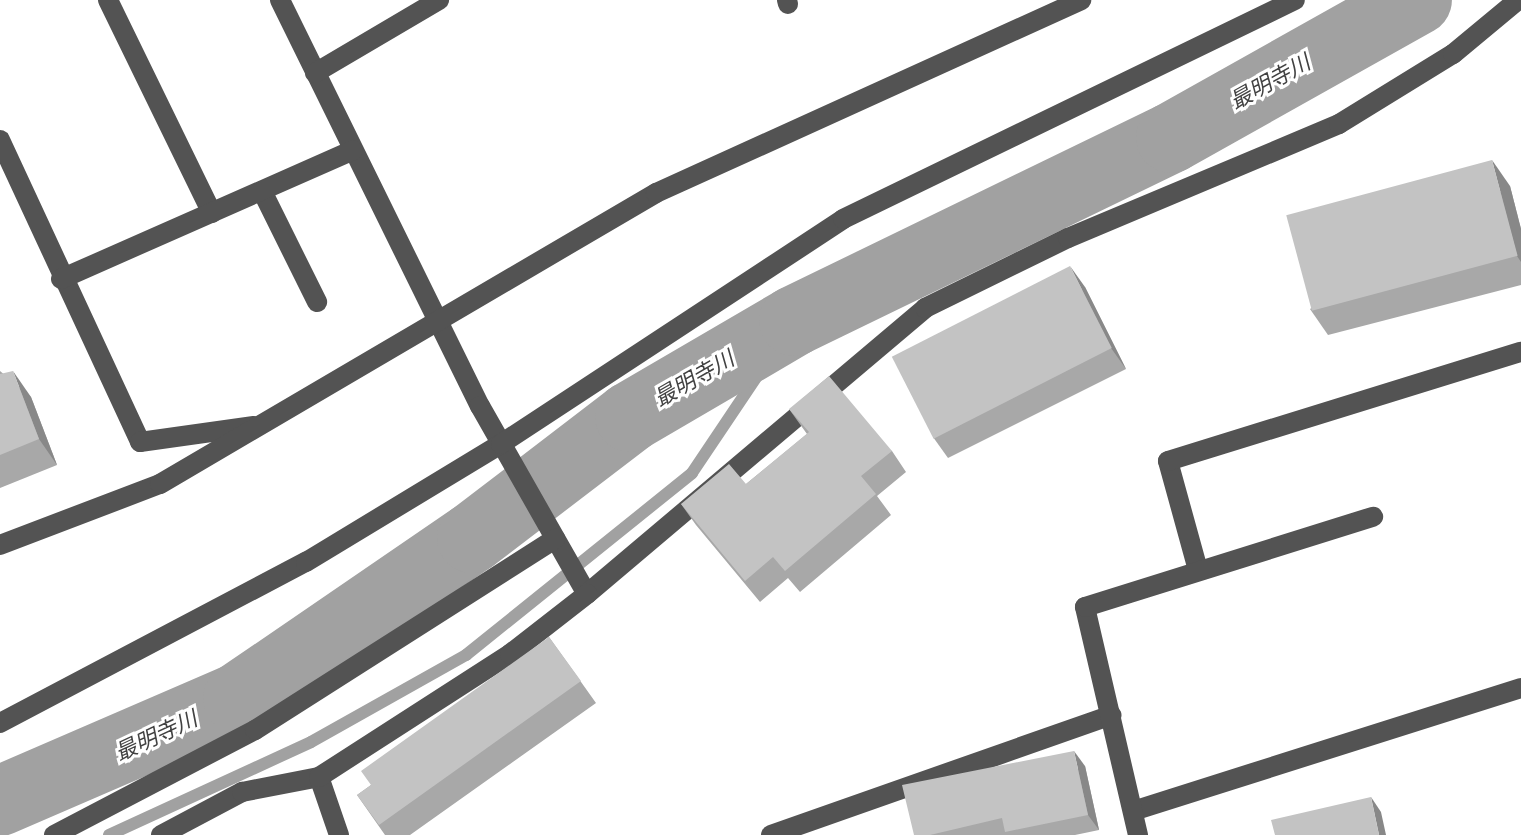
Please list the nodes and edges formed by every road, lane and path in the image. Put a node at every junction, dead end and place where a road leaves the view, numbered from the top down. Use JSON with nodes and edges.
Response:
{"nodes":[{"id":1,"x":108,"y":0,"type":"edge"},
{"id":2,"x":280,"y":0,"type":"edge"},
{"id":3,"x":439,"y":0,"type":"edge"},
{"id":4,"x":1081,"y":0,"type":"edge"},
{"id":5,"x":1295,"y":0,"type":"edge"},
{"id":6,"x":1518,"y":0,"type":"edge"},
{"id":7,"x":315,"y":73,"type":"junction"},
{"id":8,"x":0,"y":140,"type":"edge"},
{"id":9,"x":353,"y":150,"type":"junction"},
{"id":10,"x":262,"y":191,"type":"junction"},
{"id":11,"x":212,"y":213,"type":"junction"},
{"id":12,"x":61,"y":279,"type":"junction"},
{"id":13,"x":317,"y":302,"type":"dead end"},
{"id":14,"x":436,"y":317,"type":"junction"},
{"id":15,"x":1521,"y":352,"type":"edge"},
{"id":16,"x":266,"y":424,"type":"junction"},
{"id":17,"x":506,"y":453,"type":"junction"},
{"id":18,"x":1373,"y":517,"type":"dead end"},
{"id":19,"x":556,"y":541,"type":"junction"},
{"id":20,"x":0,"y":545,"type":"edge"},
{"id":21,"x":1198,"y":570,"type":"junction"},
{"id":22,"x":584,"y":590,"type":"junction"},
{"id":23,"x":1521,"y":688,"type":"edge"},
{"id":24,"x":1111,"y":715,"type":"junction"},
{"id":25,"x":0,"y":723,"type":"edge"},
{"id":26,"x":319,"y":777,"type":"junction"},
{"id":27,"x":1133,"y":811,"type":"junction"},
{"id":28,"x":54,"y":835,"type":"edge"},
{"id":29,"x":161,"y":835,"type":"edge"},
{"id":30,"x":339,"y":835,"type":"edge"},
{"id":31,"x":771,"y":835,"type":"edge"},
{"id":32,"x":1138,"y":835,"type":"edge"}],
"edges":[{"from":1,"to":11,"type":"street"},
{"from":2,"to":7,"type":"street"},
{"from":3,"to":7,"type":"street"},
{"from":4,"to":14,"type":"street"},
{"from":5,"to":17,"type":"street"},
{"from":6,"to":22,"type":"street"},
{"from":7,"to":9,"type":"street"},
{"from":8,"to":12,"type":"street"},
{"from":9,"to":10,"type":"street"},
{"from":9,"to":14,"type":"street"},
{"from":10,"to":11,"type":"street"},
{"from":10,"to":13,"type":"street"},
{"from":11,"to":12,"type":"street"},
{"from":12,"to":16,"type":"street"},
{"from":14,"to":16,"type":"street"},
{"from":14,"to":17,"type":"street"},
{"from":15,"to":21,"type":"street"},
{"from":16,"to":20,"type":"street"},
{"from":17,"to":19,"type":"street"},
{"from":17,"to":25,"type":"street"},
{"from":18,"to":21,"type":"street"},
{"from":19,"to":22,"type":"street"},
{"from":19,"to":28,"type":"street"},
{"from":21,"to":24,"type":"street"},
{"from":22,"to":26,"type":"street"},
{"from":23,"to":27,"type":"street"},
{"from":24,"to":27,"type":"street"},
{"from":24,"to":31,"type":"street"},
{"from":26,"to":29,"type":"street"},
{"from":26,"to":30,"type":"street"},
{"from":27,"to":32,"type":"street"}]}
